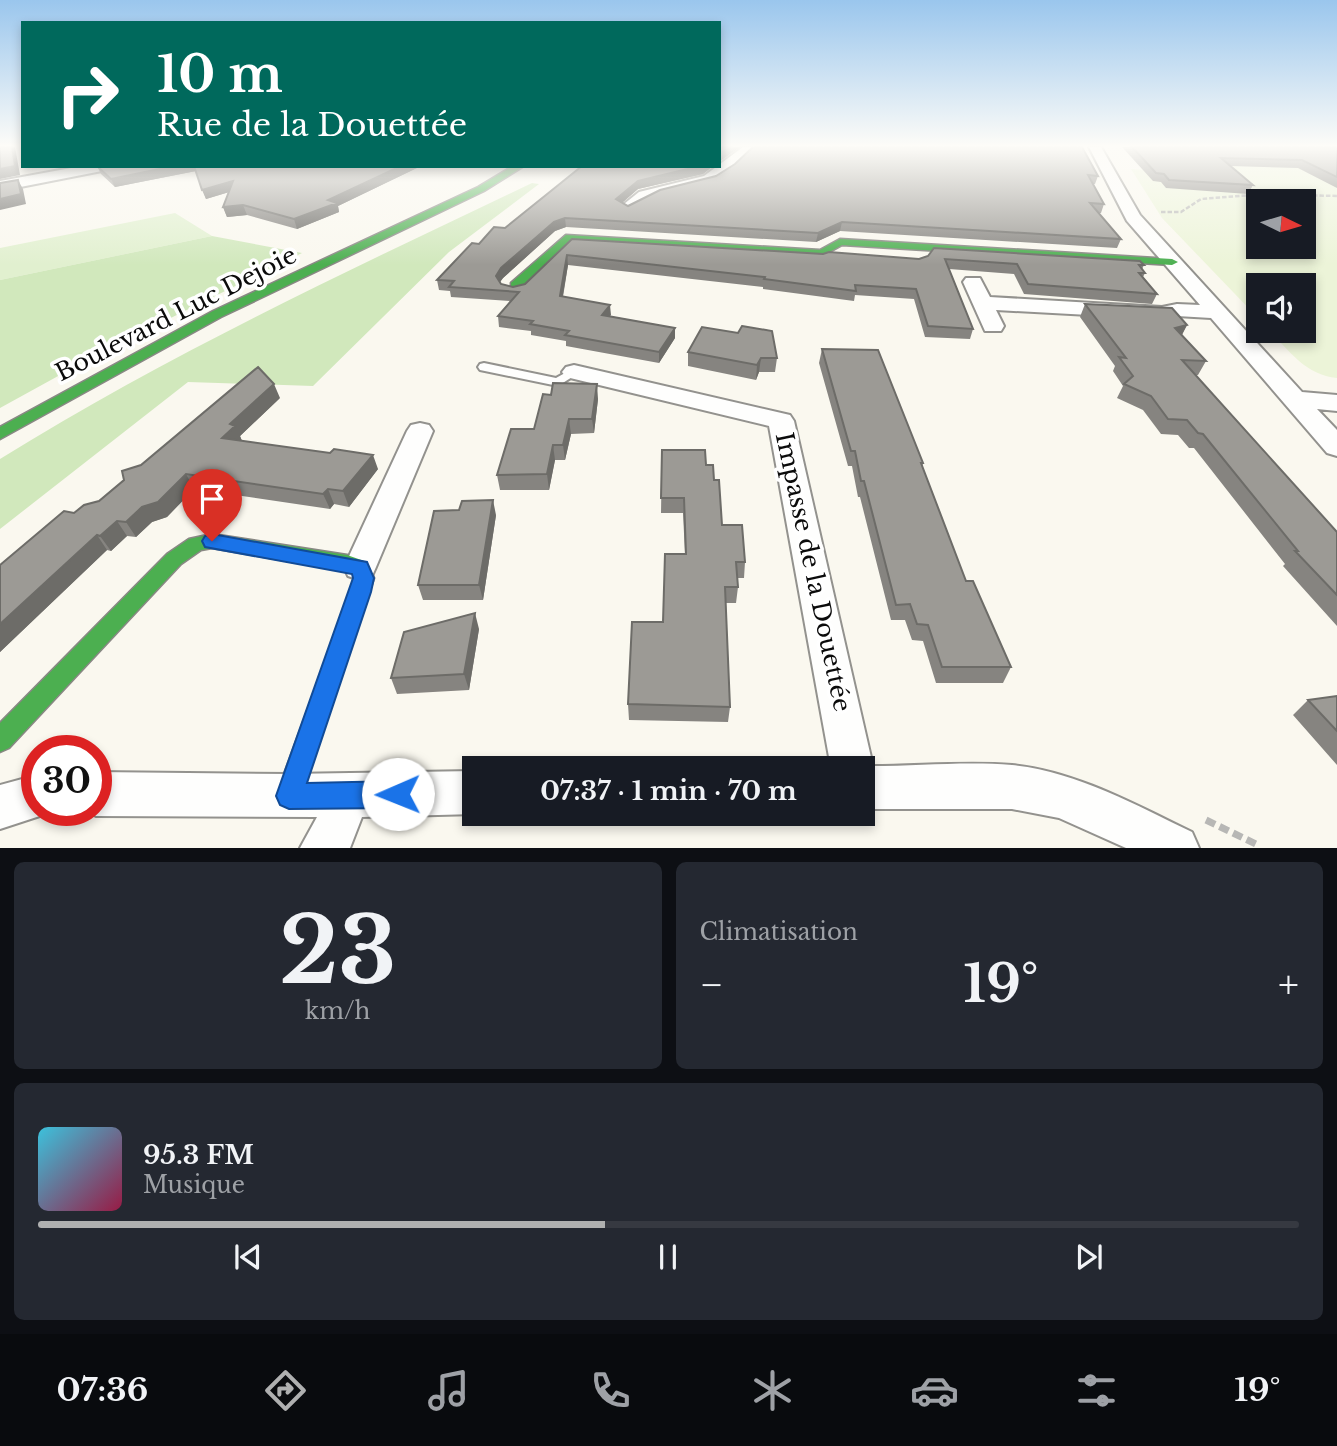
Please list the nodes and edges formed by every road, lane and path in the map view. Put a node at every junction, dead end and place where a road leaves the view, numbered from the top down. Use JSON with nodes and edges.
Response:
{"nodes":[{"id":1,"x":485,"y":187,"type":"edge"},
{"id":2,"x":507,"y":187,"type":"edge"},
{"id":3,"x":680,"y":187,"type":"edge"},
{"id":4,"x":1116,"y":187,"type":"edge"},
{"id":5,"x":1337,"y":196,"type":"edge"},
{"id":6,"x":627,"y":208,"type":"edge"},
{"id":7,"x":1129,"y":210,"type":"junction"},
{"id":8,"x":376,"y":239,"type":"junction"},
{"id":9,"x":928,"y":246,"type":"joint"},
{"id":10,"x":822,"y":253,"type":"joint"},
{"id":11,"x":1172,"y":262,"type":"junction"},
{"id":12,"x":973,"y":282,"type":"dead end"},
{"id":13,"x":515,"y":286,"type":"edge"},
{"id":14,"x":982,"y":303,"type":"junction"},
{"id":15,"x":1216,"y":312,"type":"junction"},
{"id":16,"x":993,"y":326,"type":"dead end"},
{"id":17,"x":484,"y":367,"type":"dead end"},
{"id":18,"x":574,"y":372,"type":"joint"},
{"id":19,"x":1294,"y":398,"type":"junction"},
{"id":20,"x":1337,"y":403,"type":"edge"},
{"id":21,"x":420,"y":431,"type":"dead end"},
{"id":22,"x":0,"y":434,"type":"edge"},
{"id":23,"x":1337,"y":447,"type":"edge"},
{"id":24,"x":359,"y":567,"type":"junction"},
{"id":25,"x":0,"y":740,"type":"edge"},
{"id":26,"x":850,"y":756,"type":"edge"},
{"id":27,"x":875,"y":788,"type":"edge"},
{"id":28,"x":462,"y":793,"type":"edge"},
{"id":29,"x":112,"y":794,"type":"edge"},
{"id":30,"x":348,"y":795,"type":"junction"},
{"id":31,"x":289,"y":796,"type":"junction"},
{"id":32,"x":21,"y":801,"type":"edge"},
{"id":33,"x":0,"y":807,"type":"edge"},
{"id":34,"x":323,"y":848,"type":"edge"},
{"id":35,"x":1176,"y":848,"type":"edge"}],
"edges":[{"from":1,"to":8,"type":"street","name":"Boulevard Luc Dejoie"},
{"from":2,"to":8,"type":"street","name":"Boulevard Luc Dejoie"},
{"from":3,"to":6,"type":"street"},
{"from":4,"to":7,"type":"street"},
{"from":5,"to":7,"type":"path"},
{"from":7,"to":11,"type":"street"},
{"from":8,"to":22,"type":"street","name":"Boulevard Luc Dejoie"},
{"from":9,"to":10,"type":"street"},
{"from":9,"to":11,"type":"street"},
{"from":10,"to":13,"type":"street"},
{"from":11,"to":15,"type":"street"},
{"from":12,"to":14,"type":"street"},
{"from":14,"to":15,"type":"street"},
{"from":14,"to":16,"type":"street"},
{"from":15,"to":19,"type":"street"},
{"from":17,"to":18,"type":"lane"},
{"from":18,"to":26,"type":"street","name":"Impasse de la Douettée"},
{"from":19,"to":20,"type":"street"},
{"from":19,"to":23,"type":"street"},
{"from":21,"to":24,"type":"street"},
{"from":24,"to":25,"type":"street"},
{"from":24,"to":31,"type":"street"},
{"from":27,"to":35,"type":"street"},
{"from":28,"to":30,"type":"street"},
{"from":29,"to":31,"type":"street"},
{"from":30,"to":31,"type":"street"},
{"from":30,"to":34,"type":"street"},
{"from":32,"to":33,"type":"street"}]}
